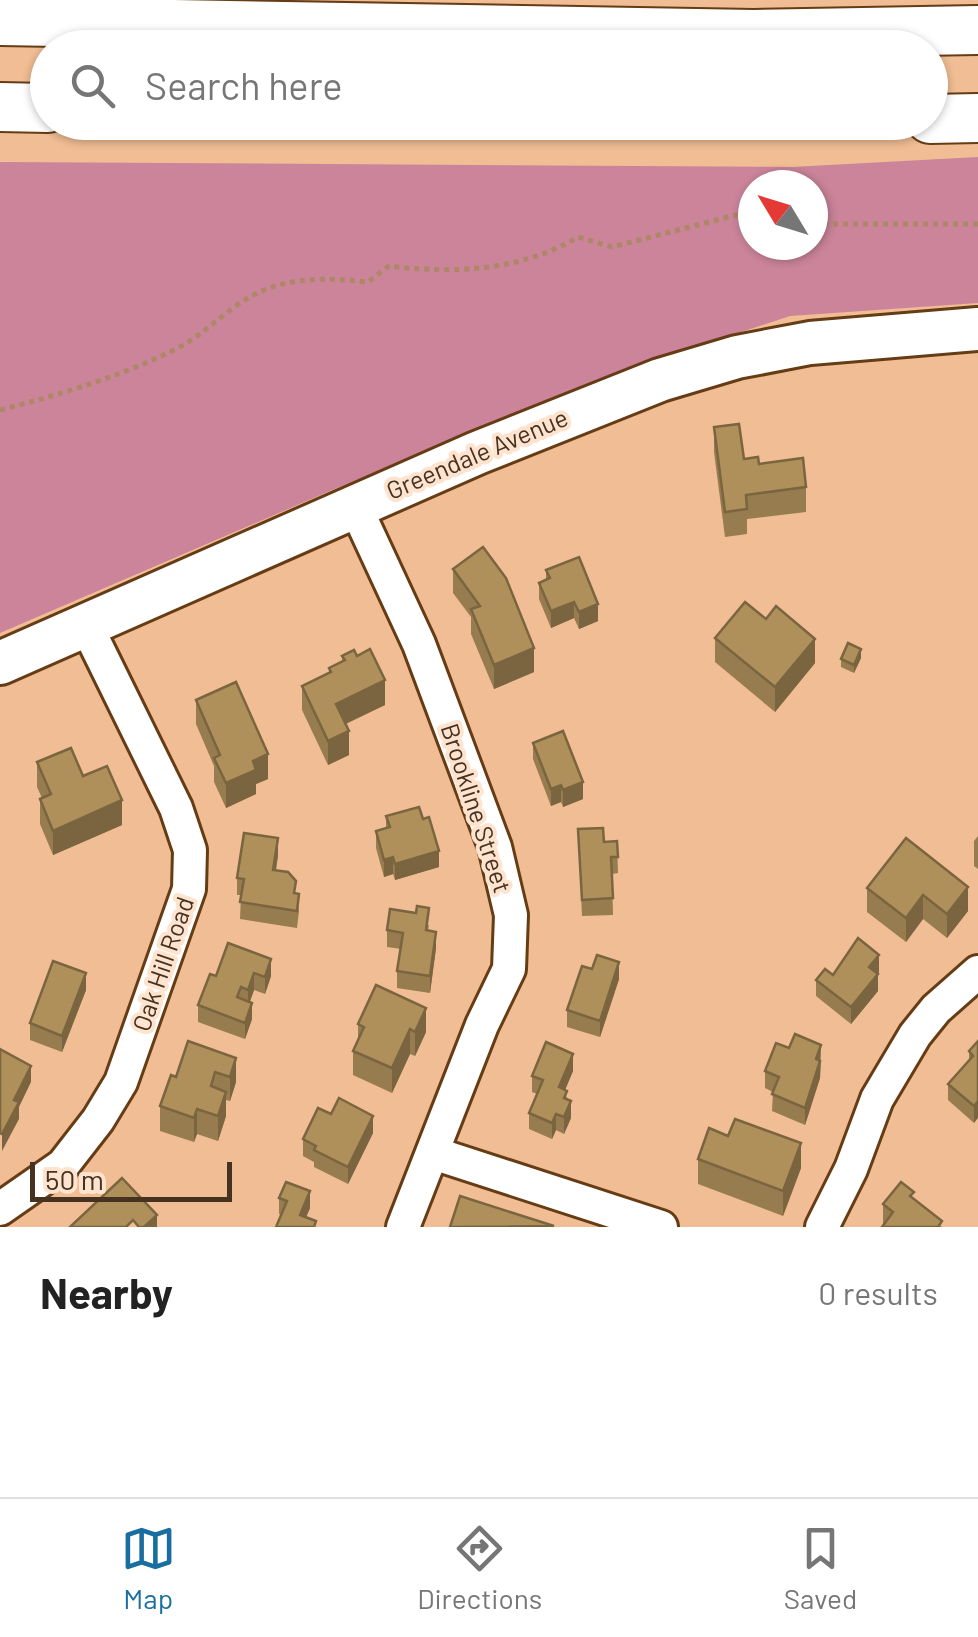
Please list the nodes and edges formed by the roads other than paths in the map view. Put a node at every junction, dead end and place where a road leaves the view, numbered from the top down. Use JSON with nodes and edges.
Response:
{"nodes":[{"id":1,"x":209,"y":0,"type":"edge"},
{"id":2,"x":0,"y":21,"type":"edge"},
{"id":3,"x":342,"y":28,"type":"junction"},
{"id":4,"x":479,"y":30,"type":"edge"},
{"id":5,"x":978,"y":30,"type":"edge"},
{"id":6,"x":948,"y":31,"type":"edge"},
{"id":7,"x":0,"y":107,"type":"edge"},
{"id":8,"x":30,"y":108,"type":"edge"},
{"id":9,"x":978,"y":118,"type":"edge"},
{"id":10,"x":948,"y":119,"type":"edge"},
{"id":11,"x":978,"y":329,"type":"edge"},
{"id":12,"x":354,"y":506,"type":"junction"},
{"id":13,"x":87,"y":627,"type":"junction"},
{"id":14,"x":0,"y":663,"type":"edge"},
{"id":15,"x":978,"y":972,"type":"edge"},
{"id":16,"x":433,"y":1153,"type":"junction"},
{"id":17,"x":0,"y":1209,"type":"edge"},
{"id":18,"x":403,"y":1227,"type":"edge"},
{"id":19,"x":661,"y":1227,"type":"edge"},
{"id":20,"x":822,"y":1227,"type":"edge"}],
"edges":[{"from":1,"to":3,"type":"highway"},
{"from":2,"to":3,"type":"highway"},
{"from":3,"to":4,"type":"highway"},
{"from":5,"to":6,"type":"highway"},
{"from":7,"to":8,"type":"highway"},
{"from":9,"to":10,"type":"highway"},
{"from":11,"to":12,"type":"main road","name":"Greendale Avenue"},
{"from":12,"to":13,"type":"main road","name":"Greendale Avenue"},
{"from":12,"to":16,"type":"street","name":"Brookline Street"},
{"from":13,"to":14,"type":"main road","name":"Greendale Avenue"},
{"from":13,"to":17,"type":"street","name":"Oak Hill Road"},
{"from":15,"to":20,"type":"street"},
{"from":16,"to":18,"type":"street","name":"Brookline Street"},
{"from":16,"to":19,"type":"street"}]}
